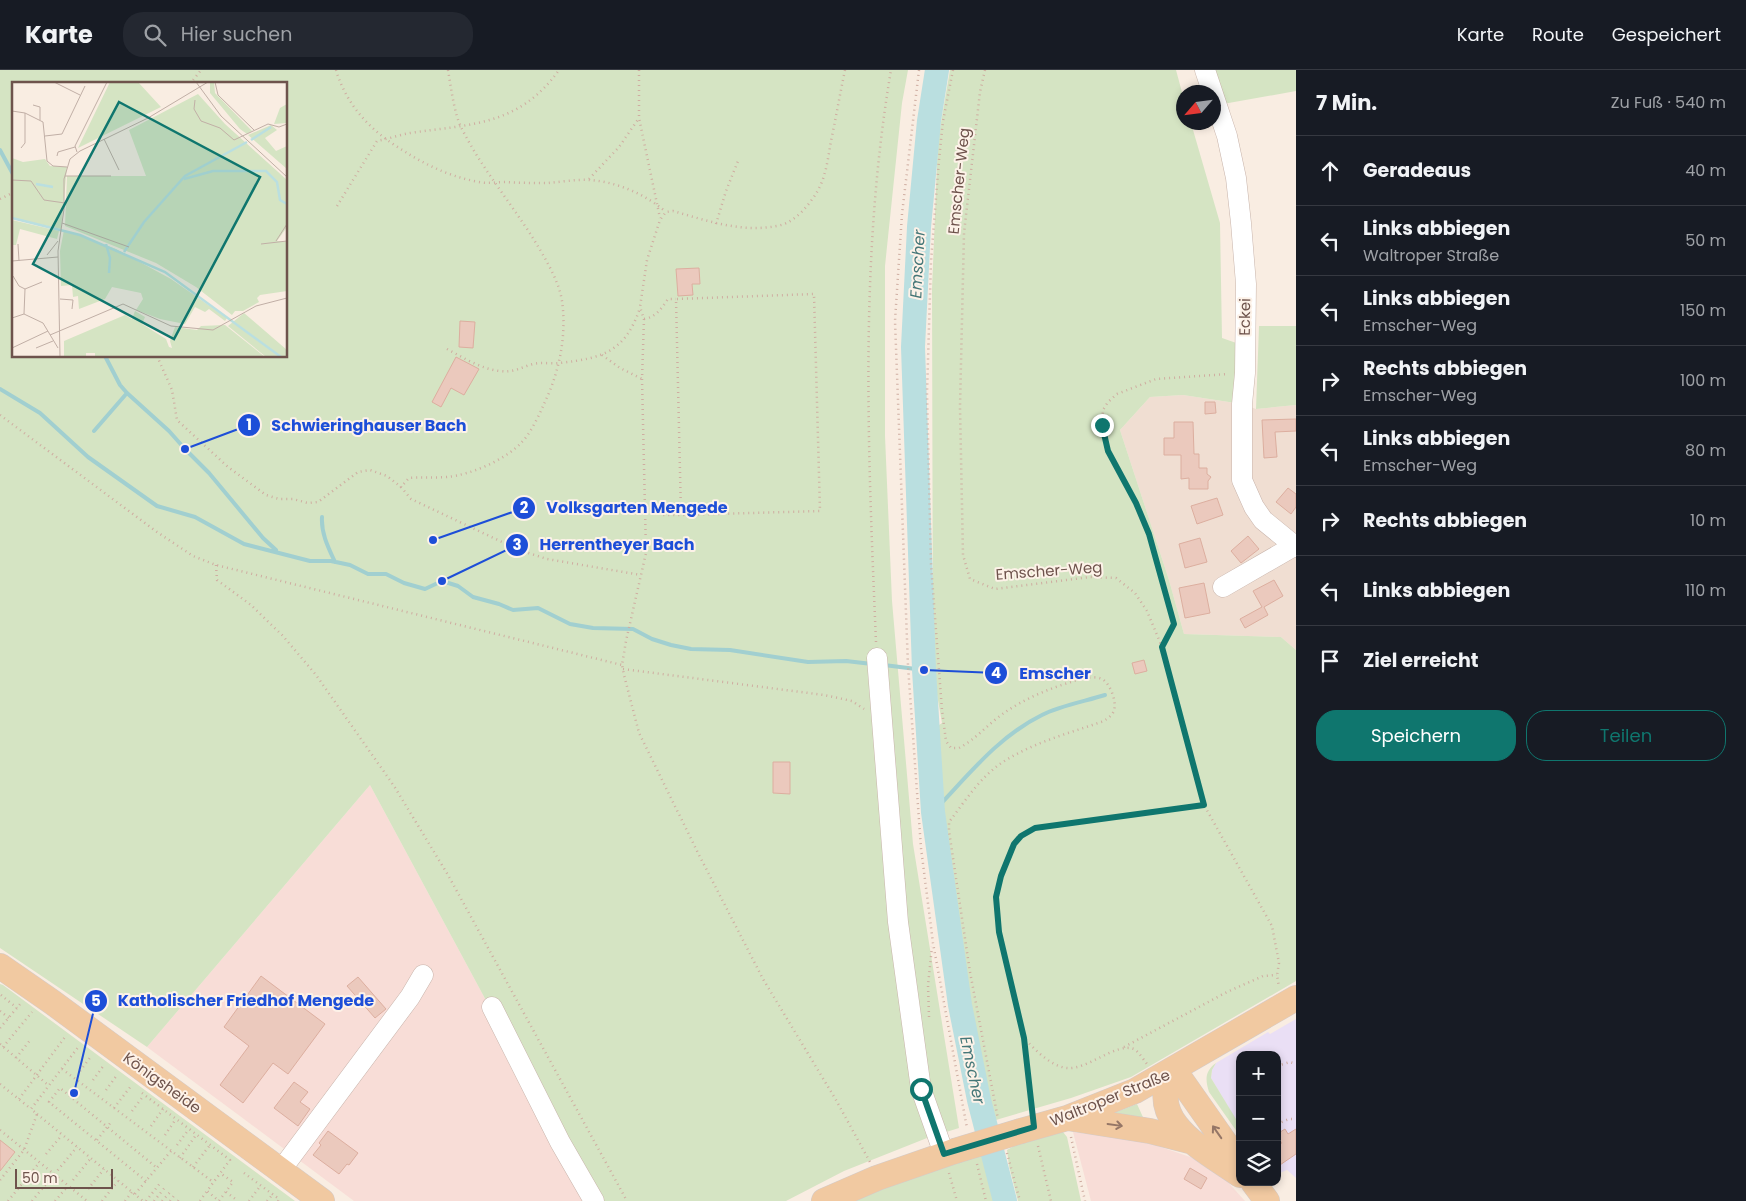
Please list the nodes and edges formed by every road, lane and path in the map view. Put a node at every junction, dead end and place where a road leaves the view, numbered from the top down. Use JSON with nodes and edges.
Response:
{"nodes":[{"id":1,"x":201,"y":70,"type":"edge"},
{"id":2,"x":336,"y":70,"type":"edge"},
{"id":3,"x":448,"y":70,"type":"edge"},
{"id":4,"x":559,"y":70,"type":"edge"},
{"id":5,"x":639,"y":70,"type":"edge"},
{"id":6,"x":845,"y":70,"type":"edge"},
{"id":7,"x":891,"y":70,"type":"edge"},
{"id":8,"x":919,"y":70,"type":"edge"},
{"id":9,"x":953,"y":70,"type":"edge"},
{"id":10,"x":985,"y":70,"type":"edge"},
{"id":11,"x":1205,"y":70,"type":"edge"},
{"id":12,"x":192,"y":82,"type":"edge"},
{"id":13,"x":639,"y":118,"type":"junction"},
{"id":14,"x":461,"y":127,"type":"junction"},
{"id":15,"x":386,"y":140,"type":"junction"},
{"id":16,"x":738,"y":161,"type":"dead end"},
{"id":17,"x":588,"y":180,"type":"junction"},
{"id":18,"x":494,"y":182,"type":"junction"},
{"id":19,"x":12,"y":193,"type":"edge"},
{"id":20,"x":654,"y":194,"type":"junction"},
{"id":21,"x":647,"y":198,"type":"junction"},
{"id":22,"x":0,"y":199,"type":"edge"},
{"id":23,"x":337,"y":206,"type":"dead end"},
{"id":24,"x":658,"y":206,"type":"junction"},
{"id":25,"x":666,"y":212,"type":"junction"},
{"id":26,"x":660,"y":220,"type":"junction"},
{"id":27,"x":716,"y":224,"type":"junction"},
{"id":28,"x":676,"y":299,"type":"junction"},
{"id":29,"x":640,"y":307,"type":"junction"},
{"id":30,"x":644,"y":319,"type":"junction"},
{"id":31,"x":447,"y":349,"type":"dead end"},
{"id":32,"x":602,"y":355,"type":"junction"},
{"id":33,"x":158,"y":358,"type":"edge"},
{"id":34,"x":560,"y":363,"type":"junction"},
{"id":35,"x":1245,"y":373,"type":"junction"},
{"id":36,"x":642,"y":379,"type":"junction"},
{"id":37,"x":0,"y":415,"type":"edge"},
{"id":38,"x":401,"y":487,"type":"junction"},
{"id":39,"x":646,"y":505,"type":"junction"},
{"id":40,"x":681,"y":515,"type":"junction"},
{"id":41,"x":1295,"y":546,"type":"edge"},
{"id":42,"x":216,"y":565,"type":"junction"},
{"id":43,"x":641,"y":576,"type":"junction"},
{"id":44,"x":1223,"y":587,"type":"dead end"},
{"id":45,"x":1162,"y":647,"type":"junction"},
{"id":46,"x":622,"y":665,"type":"junction"},
{"id":47,"x":877,"y":667,"type":"joint"},
{"id":48,"x":623,"y":669,"type":"junction"},
{"id":49,"x":882,"y":727,"type":"junction"},
{"id":50,"x":1204,"y":805,"type":"junction"},
{"id":51,"x":0,"y":966,"type":"edge"},
{"id":52,"x":423,"y":975,"type":"dead end"},
{"id":53,"x":1277,"y":975,"type":"junction"},
{"id":54,"x":1,"y":995,"type":"edge"},
{"id":55,"x":1289,"y":1002,"type":"edge"},
{"id":56,"x":21,"y":1003,"type":"dead end"},
{"id":57,"x":492,"y":1007,"type":"dead end"},
{"id":58,"x":17,"y":1008,"type":"junction"},
{"id":59,"x":0,"y":1011,"type":"edge"},
{"id":60,"x":32,"y":1012,"type":"dead end"},
{"id":61,"x":9,"y":1018,"type":"junction"},
{"id":62,"x":0,"y":1028,"type":"edge"},
{"id":63,"x":65,"y":1037,"type":"dead end"},
{"id":64,"x":1024,"y":1038,"type":"junction"},
{"id":65,"x":31,"y":1039,"type":"dead end"},
{"id":66,"x":1,"y":1045,"type":"edge"},
{"id":67,"x":1124,"y":1047,"type":"junction"},
{"id":68,"x":92,"y":1056,"type":"junction"},
{"id":69,"x":16,"y":1058,"type":"junction"},
{"id":70,"x":1296,"y":1064,"type":"edge"},
{"id":71,"x":104,"y":1065,"type":"junction"},
{"id":72,"x":1281,"y":1065,"type":"edge"},
{"id":73,"x":62,"y":1069,"type":"junction"},
{"id":74,"x":1162,"y":1070,"type":"junction"},
{"id":75,"x":80,"y":1071,"type":"dead end"},
{"id":76,"x":37,"y":1075,"type":"junction"},
{"id":77,"x":93,"y":1080,"type":"dead end"},
{"id":78,"x":124,"y":1080,"type":"dead end"},
{"id":79,"x":0,"y":1085,"type":"edge"},
{"id":80,"x":49,"y":1086,"type":"junction"},
{"id":81,"x":131,"y":1086,"type":"junction"},
{"id":82,"x":106,"y":1090,"type":"dead end"},
{"id":83,"x":144,"y":1095,"type":"junction"},
{"id":84,"x":19,"y":1098,"type":"junction"},
{"id":85,"x":114,"y":1108,"type":"junction"},
{"id":86,"x":31,"y":1109,"type":"junction"},
{"id":87,"x":163,"y":1110,"type":"junction"},
{"id":88,"x":132,"y":1111,"type":"dead end"},
{"id":89,"x":36,"y":1114,"type":"junction"},
{"id":90,"x":1067,"y":1118,"type":"junction"},
{"id":91,"x":176,"y":1119,"type":"junction"},
{"id":92,"x":965,"y":1119,"type":"dead end"},
{"id":93,"x":1296,"y":1119,"type":"edge"},
{"id":94,"x":998,"y":1120,"type":"dead end"},
{"id":95,"x":111,"y":1122,"type":"dead end"},
{"id":96,"x":1281,"y":1122,"type":"edge"},
{"id":97,"x":151,"y":1126,"type":"dead end"},
{"id":98,"x":107,"y":1127,"type":"junction"},
{"id":99,"x":189,"y":1129,"type":"junction"},
{"id":100,"x":0,"y":1130,"type":"edge"},
{"id":101,"x":62,"y":1134,"type":"junction"},
{"id":102,"x":165,"y":1135,"type":"dead end"},
{"id":103,"x":196,"y":1135,"type":"junction"},
{"id":104,"x":1020,"y":1135,"type":"junction"},
{"id":105,"x":96,"y":1140,"type":"junction"},
{"id":106,"x":1195,"y":1143,"type":"junction"},
{"id":107,"x":177,"y":1145,"type":"dead end"},
{"id":108,"x":210,"y":1145,"type":"junction"},
{"id":109,"x":77,"y":1147,"type":"junction"},
{"id":110,"x":24,"y":1150,"type":"junction"},
{"id":111,"x":171,"y":1151,"type":"junction"},
{"id":112,"x":949,"y":1152,"type":"junction"},
{"id":113,"x":46,"y":1154,"type":"dead end"},
{"id":114,"x":91,"y":1158,"type":"junction"},
{"id":115,"x":180,"y":1158,"type":"junction"},
{"id":116,"x":1236,"y":1159,"type":"edge"},
{"id":117,"x":40,"y":1163,"type":"junction"},
{"id":118,"x":872,"y":1165,"type":"dead end"},
{"id":119,"x":193,"y":1167,"type":"junction"},
{"id":120,"x":157,"y":1168,"type":"junction"},
{"id":121,"x":104,"y":1169,"type":"junction"},
{"id":122,"x":281,"y":1170,"type":"junction"},
{"id":123,"x":220,"y":1173,"type":"junction"},
{"id":124,"x":244,"y":1173,"type":"dead end"},
{"id":125,"x":1236,"y":1173,"type":"edge"},
{"id":126,"x":54,"y":1174,"type":"junction"},
{"id":127,"x":979,"y":1174,"type":"dead end"},
{"id":128,"x":0,"y":1180,"type":"edge"},
{"id":129,"x":73,"y":1180,"type":"dead end"},
{"id":130,"x":118,"y":1181,"type":"junction"},
{"id":131,"x":146,"y":1181,"type":"junction"},
{"id":132,"x":161,"y":1182,"type":"dead end"},
{"id":133,"x":213,"y":1182,"type":"junction"},
{"id":134,"x":261,"y":1185,"type":"junction"},
{"id":135,"x":68,"y":1186,"type":"junction"},
{"id":136,"x":166,"y":1186,"type":"dead end"},
{"id":137,"x":88,"y":1189,"type":"dead end"},
{"id":138,"x":172,"y":1190,"type":"dead end"},
{"id":139,"x":207,"y":1191,"type":"junction"},
{"id":140,"x":226,"y":1192,"type":"junction"},
{"id":141,"x":134,"y":1193,"type":"junction"},
{"id":142,"x":176,"y":1193,"type":"dead end"},
{"id":143,"x":273,"y":1194,"type":"junction"},
{"id":144,"x":181,"y":1197,"type":"dead end"},
{"id":145,"x":201,"y":1200,"type":"edge"},
{"id":146,"x":8,"y":1201,"type":"edge"},
{"id":147,"x":32,"y":1201,"type":"edge"},
{"id":148,"x":55,"y":1201,"type":"edge"},
{"id":149,"x":86,"y":1201,"type":"edge"},
{"id":150,"x":102,"y":1201,"type":"edge"},
{"id":151,"x":125,"y":1201,"type":"edge"},
{"id":152,"x":145,"y":1201,"type":"edge"},
{"id":153,"x":154,"y":1201,"type":"edge"},
{"id":154,"x":162,"y":1201,"type":"edge"},
{"id":155,"x":170,"y":1201,"type":"edge"},
{"id":156,"x":178,"y":1201,"type":"edge"},
{"id":157,"x":219,"y":1201,"type":"edge"},
{"id":158,"x":238,"y":1201,"type":"edge"},
{"id":159,"x":249,"y":1201,"type":"edge"},
{"id":160,"x":268,"y":1201,"type":"edge"},
{"id":161,"x":278,"y":1201,"type":"edge"},
{"id":162,"x":322,"y":1201,"type":"edge"},
{"id":163,"x":594,"y":1201,"type":"edge"},
{"id":164,"x":627,"y":1201,"type":"edge"},
{"id":165,"x":824,"y":1201,"type":"edge"},
{"id":166,"x":957,"y":1201,"type":"edge"},
{"id":167,"x":986,"y":1201,"type":"edge"},
{"id":168,"x":1020,"y":1201,"type":"edge"},
{"id":169,"x":1051,"y":1201,"type":"edge"},
{"id":170,"x":1085,"y":1201,"type":"edge"}],
"edges":[{"from":1,"to":12,"type":"path"},
{"from":2,"to":15,"type":"path"},
{"from":3,"to":14,"type":"path"},
{"from":4,"to":14,"type":"path"},
{"from":5,"to":13,"type":"path"},
{"from":6,"to":27,"type":"path"},
{"from":7,"to":47,"type":"path"},
{"from":8,"to":92,"type":"path"},
{"from":9,"to":94,"type":"path"},
{"from":10,"to":45,"type":"path","name":"Emscher-Weg"},
{"from":11,"to":35,"type":"street","name":"Eckei"},
{"from":13,"to":17,"type":"path"},
{"from":13,"to":20,"type":"path"},
{"from":14,"to":15,"type":"path"},
{"from":14,"to":18,"type":"path"},
{"from":15,"to":18,"type":"path"},
{"from":15,"to":23,"type":"path"},
{"from":16,"to":27,"type":"path"},
{"from":17,"to":18,"type":"path"},
{"from":17,"to":21,"type":"path"},
{"from":18,"to":34,"type":"path"},
{"from":19,"to":22,"type":"path"},
{"from":20,"to":21,"type":"path"},
{"from":20,"to":24,"type":"path"},
{"from":21,"to":24,"type":"path"},
{"from":24,"to":25,"type":"path"},
{"from":24,"to":26,"type":"path"},
{"from":25,"to":26,"type":"path"},
{"from":25,"to":27,"type":"path"},
{"from":26,"to":29,"type":"path"},
{"from":28,"to":30,"type":"path"},
{"from":28,"to":40,"type":"path"},
{"from":28,"to":40,"type":"path"},
{"from":29,"to":30,"type":"path"},
{"from":29,"to":32,"type":"path"},
{"from":30,"to":36,"type":"path"},
{"from":31,"to":34,"type":"path"},
{"from":32,"to":34,"type":"path"},
{"from":32,"to":36,"type":"path"},
{"from":33,"to":38,"type":"path"},
{"from":34,"to":38,"type":"path"},
{"from":35,"to":41,"type":"street","name":"Eckei"},
{"from":35,"to":45,"type":"path"},
{"from":36,"to":39,"type":"path"},
{"from":37,"to":42,"type":"path"},
{"from":38,"to":43,"type":"path"},
{"from":39,"to":40,"type":"path"},
{"from":39,"to":43,"type":"path"},
{"from":41,"to":44,"type":"street"},
{"from":42,"to":46,"type":"path"},
{"from":42,"to":164,"type":"path"},
{"from":43,"to":46,"type":"path"},
{"from":45,"to":50,"type":"path","name":"Emscher-Weg"},
{"from":46,"to":48,"type":"path"},
{"from":47,"to":49,"type":"street"},
{"from":48,"to":49,"type":"path"},
{"from":48,"to":118,"type":"path"},
{"from":49,"to":112,"type":"street"},
{"from":50,"to":53,"type":"path","name":"Emscher-Weg"},
{"from":50,"to":64,"type":"path"},
{"from":51,"to":122,"type":"main road","name":"Königsheide"},
{"from":52,"to":122,"type":"street"},
{"from":53,"to":55,"type":"path","name":"Emscher-Weg"},
{"from":53,"to":67,"type":"path"},
{"from":54,"to":58,"type":"path"},
{"from":55,"to":74,"type":"main road"},
{"from":56,"to":58,"type":"path"},
{"from":57,"to":163,"type":"street"},
{"from":58,"to":61,"type":"path"},
{"from":59,"to":61,"type":"path"},
{"from":60,"to":66,"type":"path"},
{"from":61,"to":62,"type":"path"},
{"from":63,"to":76,"type":"path"},
{"from":64,"to":67,"type":"path"},
{"from":64,"to":104,"type":"path"},
{"from":65,"to":69,"type":"path"},
{"from":66,"to":69,"type":"path"},
{"from":67,"to":74,"type":"path"},
{"from":68,"to":71,"type":"path"},
{"from":68,"to":73,"type":"path"},
{"from":68,"to":75,"type":"path"},
{"from":69,"to":76,"type":"path"},
{"from":70,"to":72,"type":"path"},
{"from":71,"to":77,"type":"path"},
{"from":71,"to":82,"type":"path"},
{"from":73,"to":80,"type":"path"},
{"from":73,"to":85,"type":"path"},
{"from":74,"to":90,"type":"main road","name":"Waltroper Straße"},
{"from":74,"to":106,"type":"main road"},
{"from":116,"to":74,"type":"main road","name":"Waltroper Straße","one_way":true},
{"from":76,"to":80,"type":"path"},
{"from":76,"to":84,"type":"path"},
{"from":78,"to":81,"type":"path"},
{"from":79,"to":84,"type":"path"},
{"from":80,"to":86,"type":"path"},
{"from":81,"to":83,"type":"path"},
{"from":81,"to":85,"type":"path"},
{"from":83,"to":87,"type":"path"},
{"from":83,"to":88,"type":"path"},
{"from":84,"to":86,"type":"path"},
{"from":85,"to":111,"type":"path"},
{"from":86,"to":89,"type":"path"},
{"from":87,"to":91,"type":"path"},
{"from":87,"to":97,"type":"path"},
{"from":89,"to":101,"type":"path"},
{"from":89,"to":110,"type":"path"},
{"from":90,"to":104,"type":"main road","name":"Waltroper Straße"},
{"from":90,"to":106,"type":"main road","one_way":true},
{"from":90,"to":170,"type":"path"},
{"from":91,"to":99,"type":"path"},
{"from":91,"to":102,"type":"path"},
{"from":93,"to":96,"type":"path"},
{"from":95,"to":98,"type":"path"},
{"from":98,"to":105,"type":"path"},
{"from":98,"to":105,"type":"path"},
{"from":98,"to":120,"type":"path"},
{"from":99,"to":103,"type":"path"},
{"from":99,"to":107,"type":"path"},
{"from":100,"to":110,"type":"path"},
{"from":101,"to":109,"type":"path"},
{"from":101,"to":113,"type":"path"},
{"from":103,"to":108,"type":"path"},
{"from":103,"to":115,"type":"path"},
{"from":104,"to":112,"type":"main road","name":"Waltroper Straße","bridge":true},
{"from":104,"to":168,"type":"path"},
{"from":104,"to":169,"type":"path"},
{"from":105,"to":131,"type":"path"},
{"from":106,"to":125,"type":"main road"},
{"from":108,"to":119,"type":"path"},
{"from":108,"to":123,"type":"path"},
{"from":109,"to":114,"type":"path"},
{"from":109,"to":126,"type":"path"},
{"from":110,"to":117,"type":"path"},
{"from":110,"to":128,"type":"path"},
{"from":111,"to":115,"type":"path"},
{"from":111,"to":120,"type":"path"},
{"from":112,"to":165,"type":"main road","name":"Waltroper Straße"},
{"from":112,"to":166,"type":"path"},
{"from":114,"to":121,"type":"path"},
{"from":114,"to":129,"type":"path"},
{"from":115,"to":119,"type":"path"},
{"from":117,"to":126,"type":"path"},
{"from":117,"to":146,"type":"path"},
{"from":119,"to":133,"type":"path"},
{"from":120,"to":131,"type":"path"},
{"from":121,"to":130,"type":"path"},
{"from":121,"to":137,"type":"path"},
{"from":122,"to":162,"type":"main road","name":"Königsheide"},
{"from":123,"to":133,"type":"path"},
{"from":123,"to":140,"type":"path"},
{"from":124,"to":134,"type":"path"},
{"from":126,"to":135,"type":"path"},
{"from":126,"to":147,"type":"path"},
{"from":127,"to":167,"type":"path"},
{"from":130,"to":141,"type":"path"},
{"from":130,"to":150,"type":"path"},
{"from":131,"to":141,"type":"path"},
{"from":132,"to":152,"type":"path"},
{"from":133,"to":139,"type":"path"},
{"from":134,"to":143,"type":"path"},
{"from":134,"to":159,"type":"path"},
{"from":135,"to":148,"type":"path"},
{"from":135,"to":149,"type":"path"},
{"from":136,"to":153,"type":"path"},
{"from":138,"to":154,"type":"path"},
{"from":139,"to":145,"type":"path"},
{"from":139,"to":157,"type":"path"},
{"from":140,"to":157,"type":"path"},
{"from":140,"to":158,"type":"path"},
{"from":141,"to":151,"type":"path"},
{"from":141,"to":152,"type":"path"},
{"from":142,"to":155,"type":"path"},
{"from":143,"to":160,"type":"path"},
{"from":143,"to":161,"type":"path"},
{"from":144,"to":156,"type":"path"}]}
